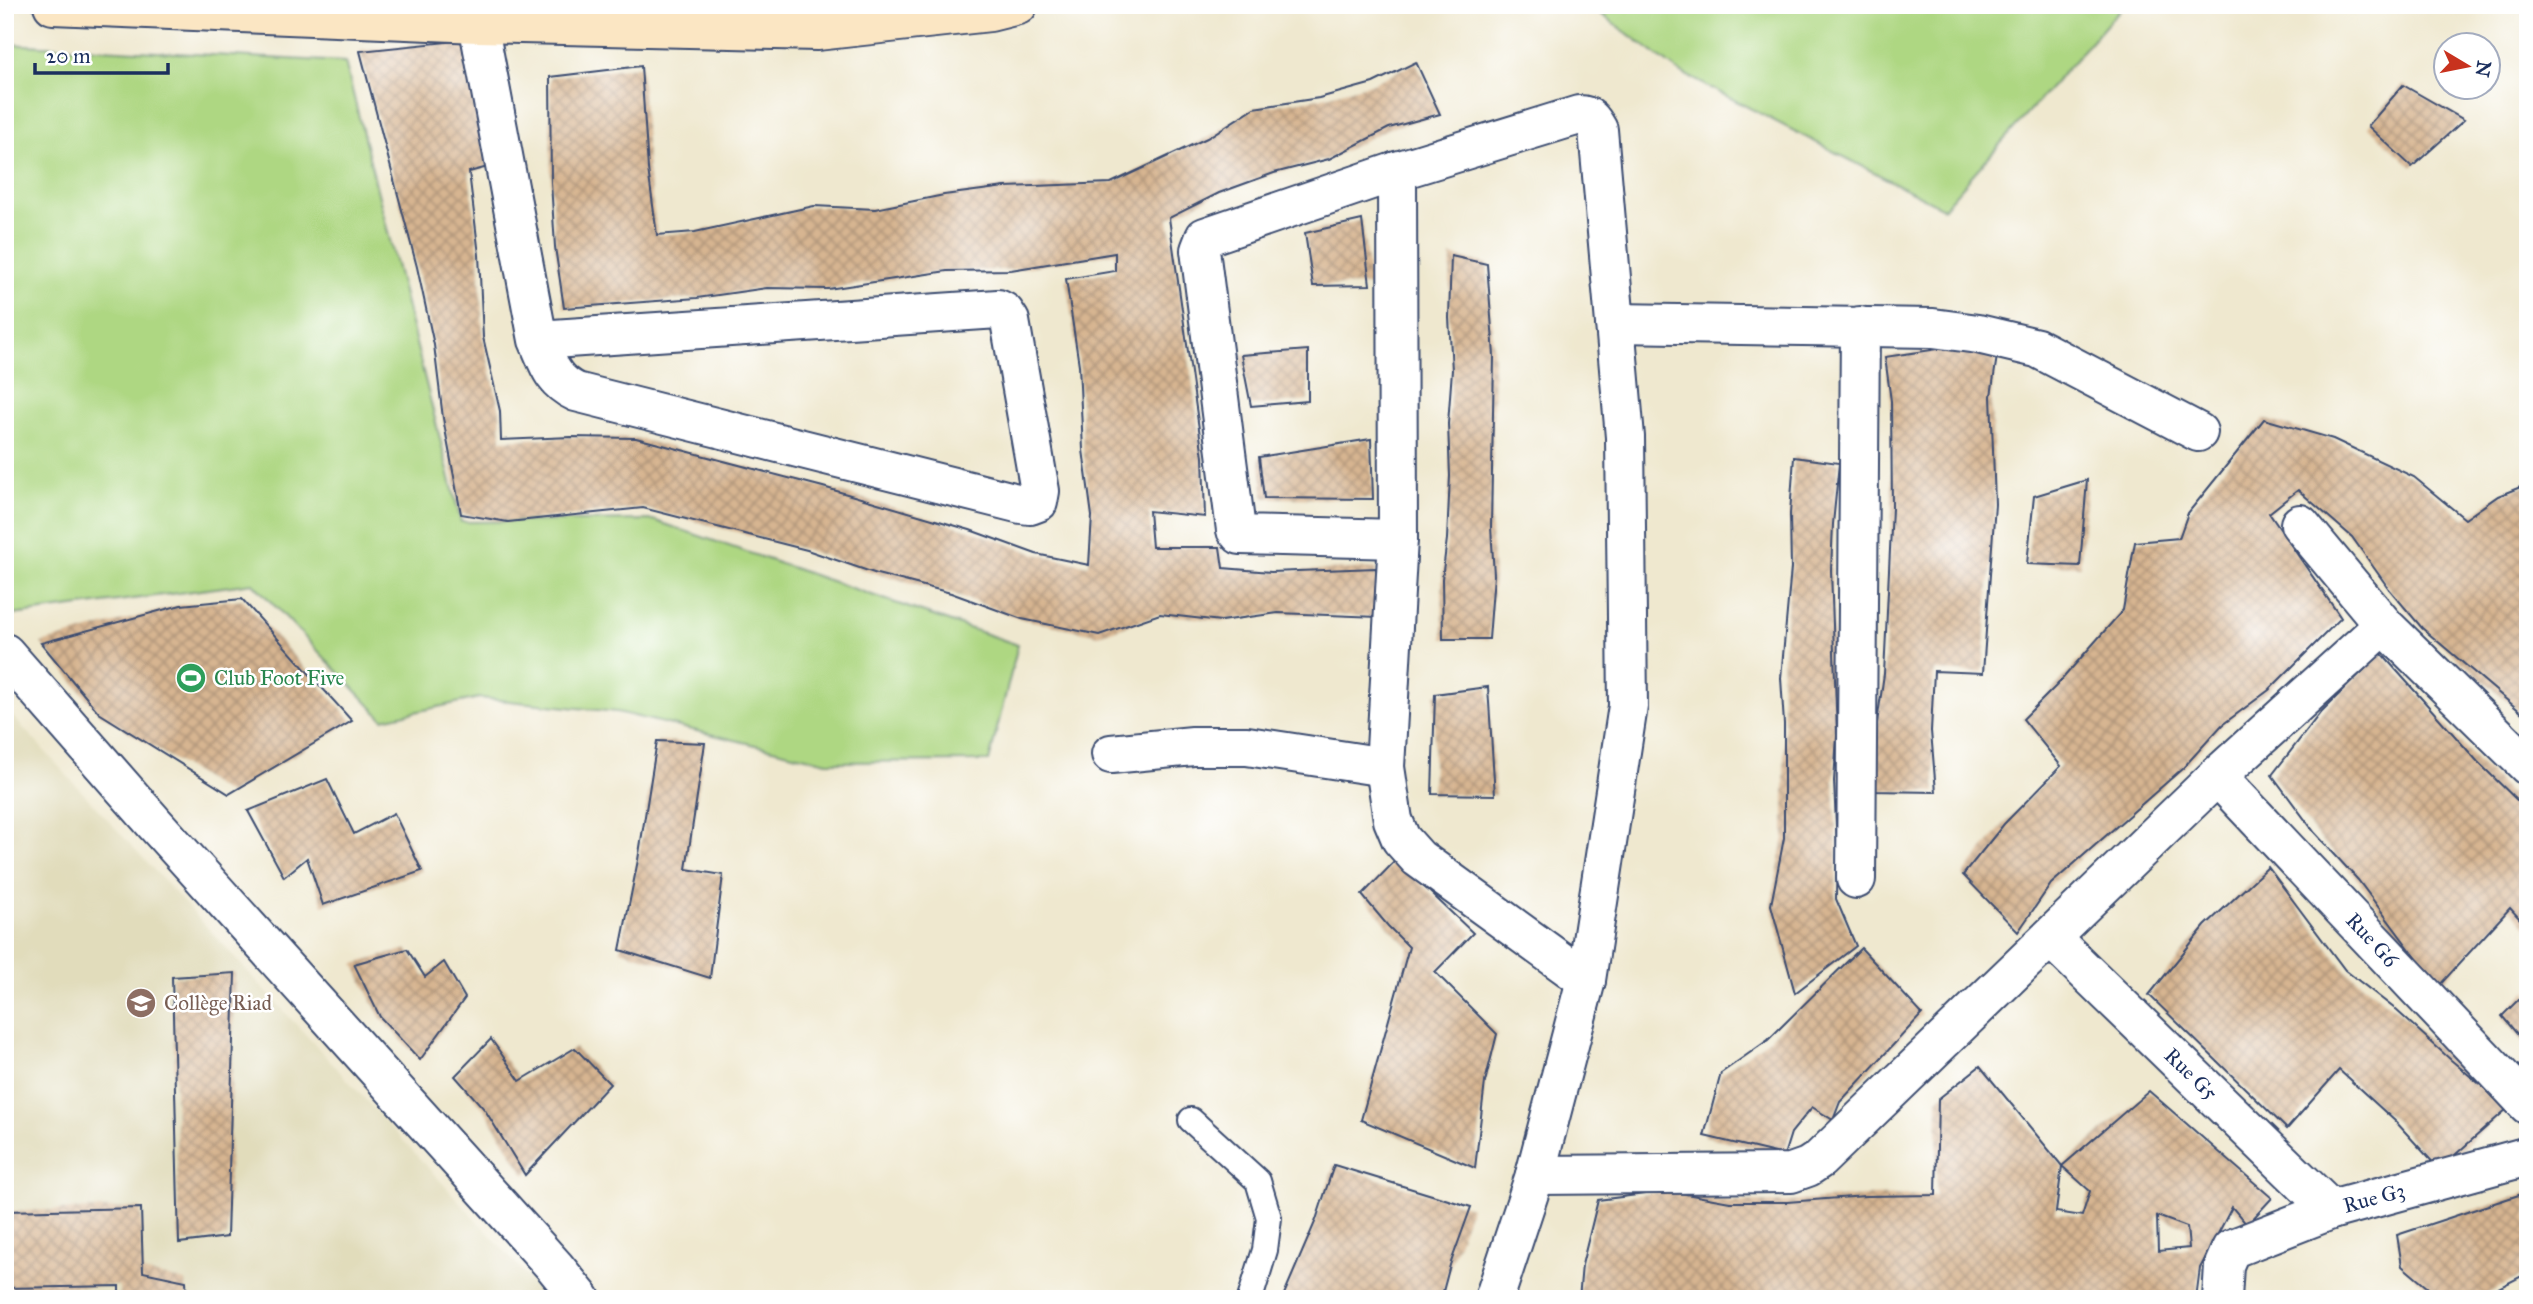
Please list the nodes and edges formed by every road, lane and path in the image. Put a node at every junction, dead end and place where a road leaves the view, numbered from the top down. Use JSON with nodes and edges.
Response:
{"nodes":[{"id":1,"x":53,"y":5,"type":"edge"},
{"id":2,"x":1018,"y":5,"type":"edge"},
{"id":3,"x":478,"y":23,"type":"junction"},
{"id":4,"x":1397,"y":171,"type":"junction"},
{"id":5,"x":1615,"y":323,"type":"junction"},
{"id":6,"x":1860,"y":327,"type":"junction"},
{"id":7,"x":538,"y":340,"type":"junction"},
{"id":8,"x":2198,"y":432,"type":"dead end"},
{"id":9,"x":2301,"y":524,"type":"dead end"},
{"id":10,"x":1398,"y":539,"type":"junction"},
{"id":11,"x":2385,"y":625,"type":"junction"},
{"id":12,"x":5,"y":653,"type":"edge"},
{"id":13,"x":1111,"y":754,"type":"dead end"},
{"id":14,"x":2528,"y":766,"type":"edge"},
{"id":15,"x":1385,"y":767,"type":"junction"},
{"id":16,"x":2217,"y":776,"type":"junction"},
{"id":17,"x":1856,"y":879,"type":"dead end"},
{"id":18,"x":2051,"y":938,"type":"junction"},
{"id":19,"x":1586,"y":980,"type":"junction"},
{"id":20,"x":2528,"y":1105,"type":"edge"},
{"id":21,"x":1191,"y":1120,"type":"dead end"},
{"id":22,"x":2528,"y":1156,"type":"edge"},
{"id":23,"x":1535,"y":1175,"type":"junction"},
{"id":24,"x":2331,"y":1210,"type":"junction"},
{"id":25,"x":581,"y":1299,"type":"edge"},
{"id":26,"x":1250,"y":1299,"type":"edge"},
{"id":27,"x":1494,"y":1299,"type":"edge"},
{"id":28,"x":2222,"y":1299,"type":"edge"}],
"edges":[{"from":1,"to":3,"type":"street"},
{"from":2,"to":3,"type":"street"},
{"from":3,"to":7,"type":"street"},
{"from":4,"to":5,"type":"street"},
{"from":4,"to":10,"type":"street"},
{"from":4,"to":10,"type":"street"},
{"from":5,"to":6,"type":"street"},
{"from":5,"to":19,"type":"street"},
{"from":6,"to":8,"type":"street"},
{"from":6,"to":17,"type":"street"},
{"from":7,"to":7,"type":"street"},
{"from":9,"to":11,"type":"street"},
{"from":10,"to":15,"type":"street"},
{"from":11,"to":14,"type":"street"},
{"from":11,"to":16,"type":"street"},
{"from":12,"to":25,"type":"street"},
{"from":13,"to":15,"type":"street"},
{"from":15,"to":19,"type":"street"},
{"from":16,"to":18,"type":"street"},
{"from":16,"to":20,"type":"street","name":"Rue G6"},
{"from":18,"to":23,"type":"street"},
{"from":18,"to":24,"type":"street","name":"Rue G5"},
{"from":19,"to":23,"type":"street"},
{"from":21,"to":26,"type":"lane"},
{"from":22,"to":24,"type":"street","name":"Rue G3"},
{"from":23,"to":27,"type":"street"},
{"from":24,"to":28,"type":"street","name":"Rue G3"}]}
